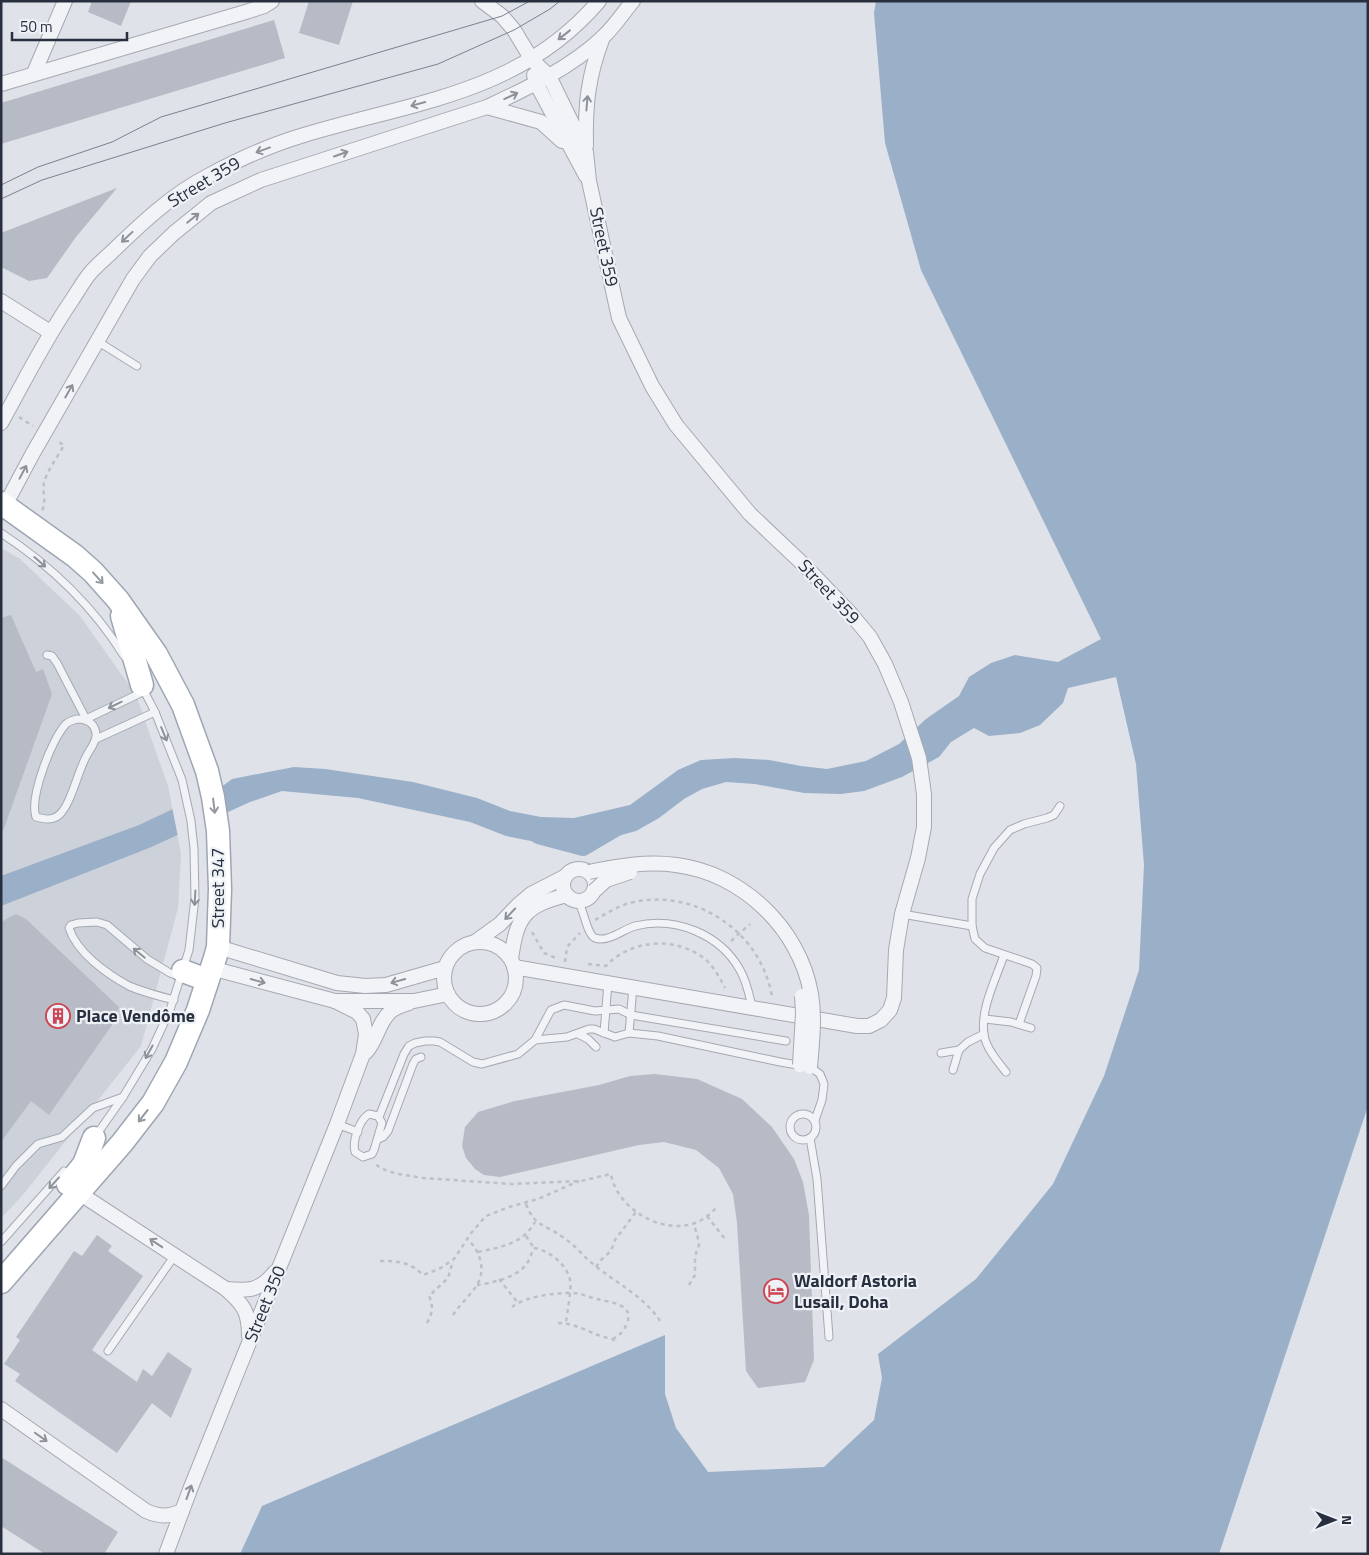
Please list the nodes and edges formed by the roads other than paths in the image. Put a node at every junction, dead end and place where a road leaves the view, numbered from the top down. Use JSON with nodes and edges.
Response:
{"nodes":[{"id":1,"x":65,"y":1,"type":"edge"},
{"id":2,"x":272,"y":1,"type":"edge"},
{"id":3,"x":482,"y":1,"type":"edge"},
{"id":4,"x":599,"y":1,"type":"edge"},
{"id":5,"x":633,"y":1,"type":"edge"},
{"id":6,"x":604,"y":37,"type":"junction"},
{"id":7,"x":532,"y":60,"type":"junction"},
{"id":8,"x":34,"y":74,"type":"junction"},
{"id":9,"x":549,"y":76,"type":"junction"},
{"id":10,"x":536,"y":83,"type":"junction"},
{"id":11,"x":1,"y":84,"type":"edge"},
{"id":12,"x":487,"y":107,"type":"junction"},
{"id":13,"x":570,"y":149,"type":"junction"},
{"id":14,"x":586,"y":152,"type":"junction"},
{"id":15,"x":590,"y":181,"type":"junction"},
{"id":16,"x":1,"y":301,"type":"edge"},
{"id":17,"x":50,"y":332,"type":"junction"},
{"id":18,"x":97,"y":341,"type":"junction"},
{"id":19,"x":137,"y":366,"type":"dead end"},
{"id":20,"x":1,"y":423,"type":"edge"},
{"id":21,"x":3,"y":507,"type":"edge"},
{"id":22,"x":1,"y":533,"type":"edge"},
{"id":23,"x":118,"y":600,"type":"junction"},
{"id":24,"x":47,"y":655,"type":"dead end"},
{"id":25,"x":143,"y":688,"type":"junction"},
{"id":26,"x":155,"y":712,"type":"junction"},
{"id":27,"x":86,"y":719,"type":"junction"},
{"id":28,"x":96,"y":739,"type":"junction"},
{"id":29,"x":1060,"y":806,"type":"dead end"},
{"id":30,"x":589,"y":872,"type":"junction"},
{"id":31,"x":564,"y":877,"type":"junction"},
{"id":32,"x":594,"y":891,"type":"junction"},
{"id":33,"x":573,"y":898,"type":"junction"},
{"id":34,"x":902,"y":914,"type":"junction"},
{"id":35,"x":972,"y":926,"type":"junction"},
{"id":36,"x":475,"y":942,"type":"junction"},
{"id":37,"x":1004,"y":955,"type":"junction"},
{"id":38,"x":512,"y":963,"type":"junction"},
{"id":39,"x":212,"y":965,"type":"junction"},
{"id":40,"x":445,"y":968,"type":"junction"},
{"id":41,"x":182,"y":974,"type":"junction"},
{"id":42,"x":608,"y":983,"type":"junction"},
{"id":43,"x":633,"y":987,"type":"junction"},
{"id":44,"x":448,"y":994,"type":"junction"},
{"id":45,"x":174,"y":1000,"type":"junction"},
{"id":46,"x":414,"y":1001,"type":"junction"},
{"id":47,"x":335,"y":1002,"type":"junction"},
{"id":48,"x":752,"y":1007,"type":"junction"},
{"id":49,"x":606,"y":1010,"type":"junction"},
{"id":50,"x":631,"y":1015,"type":"junction"},
{"id":51,"x":985,"y":1019,"type":"junction"},
{"id":52,"x":1019,"y":1024,"type":"junction"},
{"id":53,"x":1031,"y":1028,"type":"dead end"},
{"id":54,"x":604,"y":1033,"type":"junction"},
{"id":55,"x":629,"y":1033,"type":"junction"},
{"id":56,"x":578,"y":1034,"type":"junction"},
{"id":57,"x":984,"y":1034,"type":"junction"},
{"id":58,"x":534,"y":1040,"type":"junction"},
{"id":59,"x":786,"y":1041,"type":"dead end"},
{"id":60,"x":596,"y":1047,"type":"dead end"},
{"id":61,"x":959,"y":1050,"type":"junction"},
{"id":62,"x":941,"y":1053,"type":"dead end"},
{"id":63,"x":363,"y":1054,"type":"junction"},
{"id":64,"x":421,"y":1057,"type":"dead end"},
{"id":65,"x":805,"y":1066,"type":"junction"},
{"id":66,"x":953,"y":1070,"type":"dead end"},
{"id":67,"x":1006,"y":1072,"type":"dead end"},
{"id":68,"x":123,"y":1097,"type":"junction"},
{"id":69,"x":379,"y":1117,"type":"junction"},
{"id":70,"x":815,"y":1120,"type":"junction"},
{"id":71,"x":337,"y":1124,"type":"junction"},
{"id":72,"x":358,"y":1132,"type":"junction"},
{"id":73,"x":810,"y":1138,"type":"junction"},
{"id":74,"x":378,"y":1139,"type":"junction"},
{"id":75,"x":88,"y":1145,"type":"joint"},
{"id":76,"x":68,"y":1168,"type":"dead end"},
{"id":77,"x":1,"y":1186,"type":"edge"},
{"id":78,"x":79,"y":1193,"type":"junction"},
{"id":79,"x":1,"y":1242,"type":"edge"},
{"id":80,"x":175,"y":1255,"type":"junction"},
{"id":81,"x":281,"y":1266,"type":"junction"},
{"id":82,"x":2,"y":1282,"type":"edge"},
{"id":83,"x":226,"y":1289,"type":"junction"},
{"id":84,"x":829,"y":1337,"type":"dead end"},
{"id":85,"x":249,"y":1342,"type":"junction"},
{"id":86,"x":108,"y":1351,"type":"dead end"},
{"id":87,"x":1,"y":1409,"type":"edge"},
{"id":88,"x":182,"y":1511,"type":"junction"},
{"id":89,"x":166,"y":1554,"type":"edge"}],
"edges":[{"from":1,"to":8,"type":"street"},
{"from":2,"to":8,"type":"street"},
{"from":3,"to":7,"type":"street"},
{"from":4,"to":7,"type":"street","name":"Street 359","one_way":true},
{"from":5,"to":6,"type":"street","name":"Street 359"},
{"from":6,"to":9,"type":"street","name":"Street 359"},
{"from":14,"to":6,"type":"street","name":"Street 359","one_way":true},
{"from":7,"to":9,"type":"street","name":"Street 359"},
{"from":7,"to":10,"type":"street","name":"Street 359"},
{"from":7,"to":17,"type":"street","name":"Street 359","one_way":true},
{"from":8,"to":11,"type":"street"},
{"from":9,"to":10,"type":"street","name":"Street 359"},
{"from":9,"to":14,"type":"street","name":"Street 359"},
{"from":12,"to":10,"type":"street","name":"Street 359","one_way":true},
{"from":10,"to":13,"type":"street","name":"Street 359"},
{"from":12,"to":13,"type":"street","name":"Street 359"},
{"from":18,"to":12,"type":"street","name":"Street 359","one_way":true},
{"from":13,"to":15,"type":"street","name":"Street 359"},
{"from":14,"to":15,"type":"street","name":"Street 359"},
{"from":15,"to":34,"type":"street","name":"Street 359"},
{"from":16,"to":17,"type":"street"},
{"from":17,"to":20,"type":"street","name":"Street 359"},
{"from":18,"to":19,"type":"lane"},
{"from":21,"to":18,"type":"street","name":"Street 359","one_way":true},
{"from":21,"to":23,"type":"main road","name":"Street 347","one_way":true},
{"from":22,"to":25,"type":"lane","name":"Street 347","one_way":true},
{"from":23,"to":25,"type":"main road"},
{"from":23,"to":39,"type":"main road","name":"Street 347","one_way":true},
{"from":24,"to":27,"type":"lane"},
{"from":25,"to":26,"type":"lane","name":"Street 347"},
{"from":25,"to":27,"type":"lane","one_way":true},
{"from":26,"to":28,"type":"lane"},
{"from":26,"to":41,"type":"lane","name":"Street 347","one_way":true},
{"from":27,"to":28,"type":"lane"},
{"from":27,"to":28,"type":"lane"},
{"from":29,"to":35,"type":"lane"},
{"from":30,"to":31,"type":"street"},
{"from":30,"to":32,"type":"street"},
{"from":30,"to":65,"type":"street","bridge":true},
{"from":31,"to":33,"type":"street"},
{"from":31,"to":36,"type":"street","one_way":true},
{"from":32,"to":33,"type":"street"},
{"from":32,"to":65,"type":"street","bridge":true},
{"from":33,"to":38,"type":"street"},
{"from":33,"to":48,"type":"lane"},
{"from":34,"to":35,"type":"lane"},
{"from":34,"to":48,"type":"street","name":"Street 359"},
{"from":35,"to":37,"type":"lane"},
{"from":36,"to":38,"type":"street"},
{"from":36,"to":40,"type":"street"},
{"from":37,"to":51,"type":"lane"},
{"from":37,"to":52,"type":"lane"},
{"from":38,"to":42,"type":"street"},
{"from":38,"to":44,"type":"street"},
{"from":40,"to":39,"type":"street","one_way":true},
{"from":39,"to":41,"type":"main road"},
{"from":39,"to":47,"type":"street","one_way":true},
{"from":39,"to":78,"type":"main road","name":"Street 347","one_way":true},
{"from":40,"to":44,"type":"street"},
{"from":41,"to":45,"type":"lane","name":"Street 347"},
{"from":41,"to":45,"type":"lane","one_way":true},
{"from":42,"to":43,"type":"street"},
{"from":42,"to":49,"type":"lane"},
{"from":43,"to":48,"type":"street"},
{"from":43,"to":50,"type":"lane"},
{"from":44,"to":46,"type":"street"},
{"from":45,"to":68,"type":"lane","name":"Street 347","one_way":true},
{"from":46,"to":47,"type":"street"},
{"from":46,"to":63,"type":"street"},
{"from":47,"to":63,"type":"street"},
{"from":49,"to":50,"type":"lane"},
{"from":49,"to":54,"type":"lane"},
{"from":49,"to":58,"type":"lane"},
{"from":50,"to":55,"type":"lane"},
{"from":50,"to":59,"type":"lane"},
{"from":51,"to":52,"type":"lane"},
{"from":51,"to":57,"type":"lane"},
{"from":52,"to":53,"type":"lane"},
{"from":54,"to":55,"type":"lane"},
{"from":54,"to":56,"type":"lane"},
{"from":55,"to":65,"type":"lane"},
{"from":56,"to":58,"type":"lane"},
{"from":56,"to":60,"type":"lane"},
{"from":57,"to":61,"type":"lane"},
{"from":57,"to":67,"type":"lane"},
{"from":58,"to":69,"type":"lane"},
{"from":61,"to":62,"type":"lane"},
{"from":61,"to":66,"type":"lane"},
{"from":63,"to":71,"type":"street","name":"Street 350"},
{"from":64,"to":74,"type":"lane"},
{"from":65,"to":70,"type":"lane"},
{"from":68,"to":75,"type":"lane","name":"Street 347"},
{"from":68,"to":77,"type":"lane"},
{"from":69,"to":72,"type":"lane"},
{"from":69,"to":74,"type":"lane"},
{"from":70,"to":73,"type":"lane"},
{"from":70,"to":73,"type":"lane"},
{"from":71,"to":72,"type":"lane"},
{"from":71,"to":81,"type":"street","name":"Street 350"},
{"from":72,"to":74,"type":"lane"},
{"from":73,"to":84,"type":"lane"},
{"from":75,"to":82,"type":"main road"},
{"from":76,"to":79,"type":"lane","one_way":true},
{"from":80,"to":78,"type":"street","one_way":true},
{"from":78,"to":82,"type":"main road","name":"Street 347"},
{"from":80,"to":83,"type":"street"},
{"from":80,"to":86,"type":"lane"},
{"from":81,"to":83,"type":"street"},
{"from":81,"to":85,"type":"street","name":"Street 350"},
{"from":83,"to":85,"type":"street"},
{"from":88,"to":85,"type":"street","name":"Street 350","one_way":true},
{"from":87,"to":88,"type":"street","one_way":true},
{"from":88,"to":89,"type":"street","name":"Street 350"}]}
